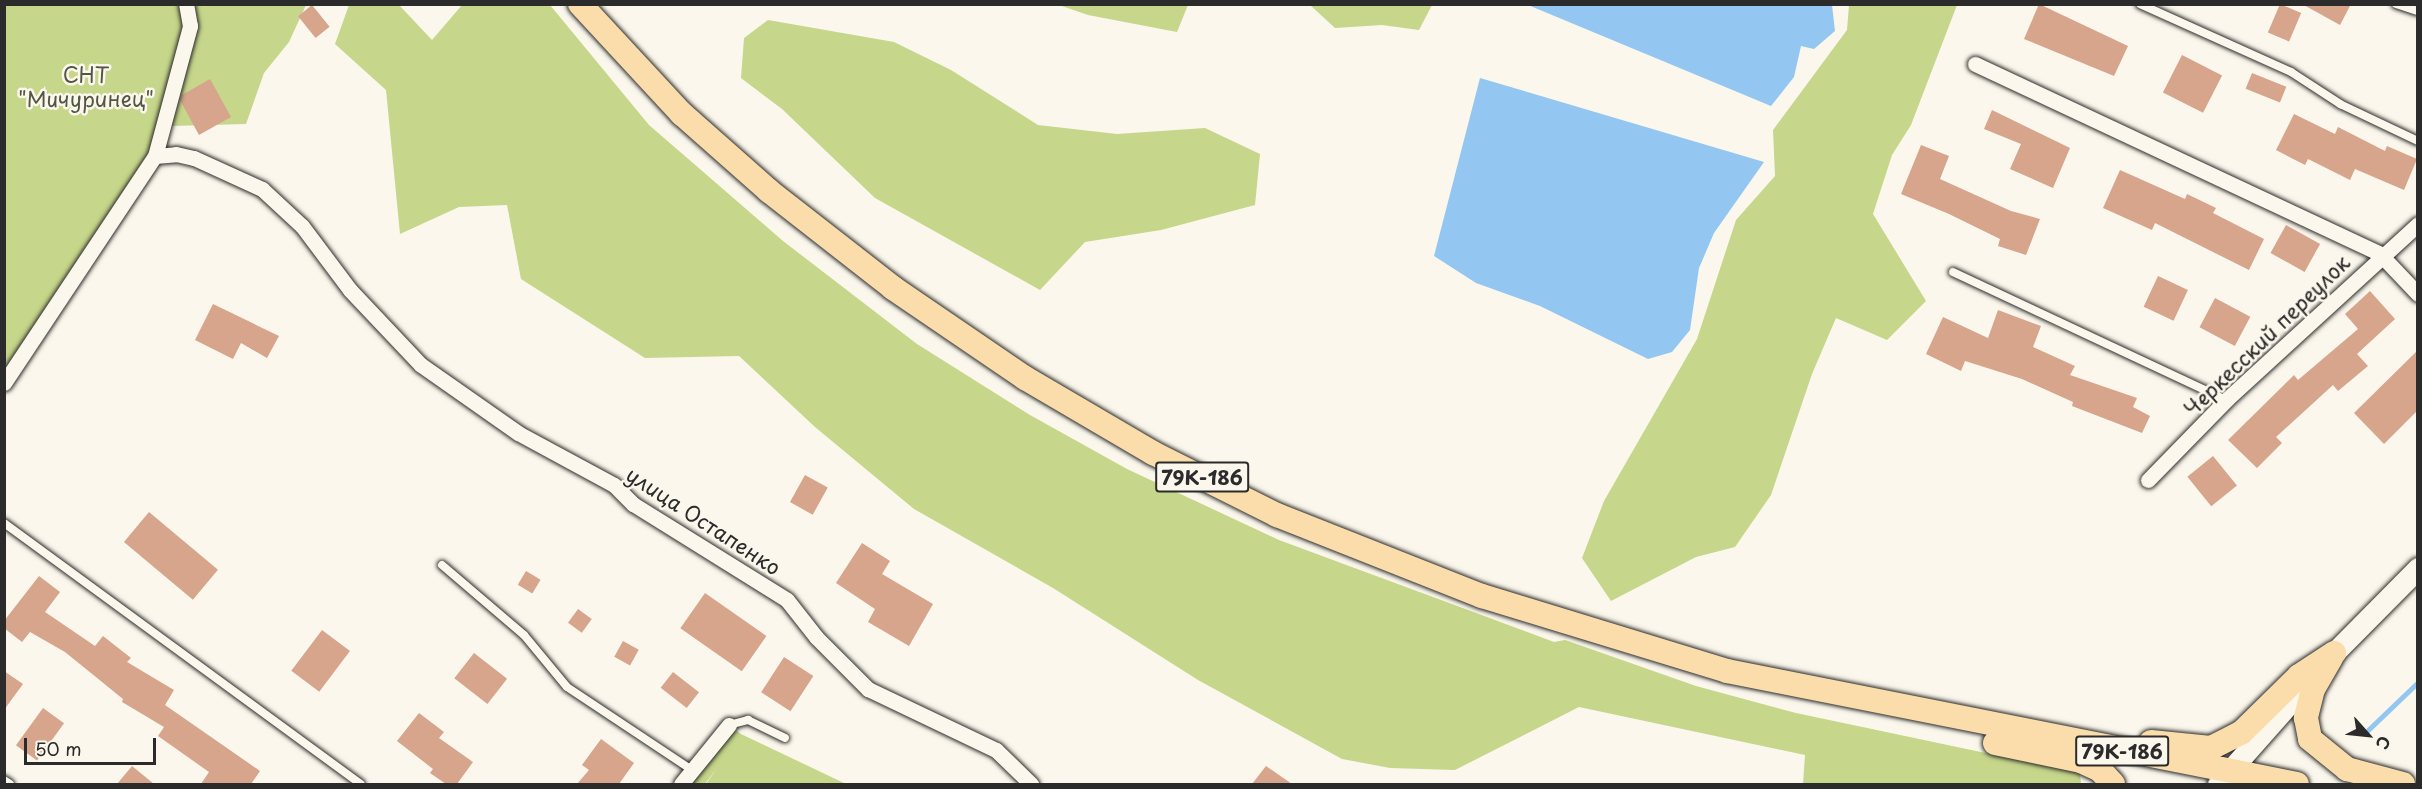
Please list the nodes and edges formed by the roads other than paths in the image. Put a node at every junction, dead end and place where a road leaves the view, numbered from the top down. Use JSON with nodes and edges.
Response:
{"nodes":[{"id":1,"x":186,"y":4,"type":"edge"},
{"id":2,"x":580,"y":4,"type":"edge"},
{"id":3,"x":2140,"y":4,"type":"edge"},
{"id":4,"x":2396,"y":4,"type":"edge"},
{"id":5,"x":2418,"y":11,"type":"edge"},
{"id":6,"x":1975,"y":64,"type":"dead end"},
{"id":7,"x":2418,"y":141,"type":"edge"},
{"id":8,"x":155,"y":156,"type":"junction"},
{"id":9,"x":2418,"y":224,"type":"edge"},
{"id":10,"x":2380,"y":254,"type":"junction"},
{"id":11,"x":1953,"y":272,"type":"dead end"},
{"id":12,"x":2418,"y":294,"type":"edge"},
{"id":13,"x":4,"y":383,"type":"edge"},
{"id":14,"x":2226,"y":399,"type":"junction"},
{"id":15,"x":2148,"y":480,"type":"dead end"},
{"id":16,"x":4,"y":523,"type":"edge"},
{"id":17,"x":442,"y":565,"type":"dead end"},
{"id":18,"x":2418,"y":568,"type":"edge"},
{"id":19,"x":2334,"y":653,"type":"junction"},
{"id":20,"x":1727,"y":671,"type":"junction"},
{"id":21,"x":729,"y":724,"type":"joint"},
{"id":22,"x":785,"y":738,"type":"dead end"},
{"id":23,"x":692,"y":770,"type":"junction"},
{"id":24,"x":2224,"y":778,"type":"edge"},
{"id":25,"x":4,"y":780,"type":"edge"},
{"id":26,"x":10,"y":784,"type":"edge"},
{"id":27,"x":361,"y":784,"type":"edge"},
{"id":28,"x":681,"y":784,"type":"edge"},
{"id":29,"x":1031,"y":784,"type":"edge"},
{"id":30,"x":2113,"y":784,"type":"edge"},
{"id":31,"x":2297,"y":784,"type":"edge"},
{"id":32,"x":2403,"y":784,"type":"edge"}],
"edges":[{"from":1,"to":8,"type":"street"},
{"from":2,"to":20,"type":"main road","number":"79К-186"},
{"from":3,"to":7,"type":"lane"},
{"from":4,"to":5,"type":"lane"},
{"from":6,"to":10,"type":"street"},
{"from":8,"to":13,"type":"street"},
{"from":8,"to":29,"type":"street","name":"улица Остапенко"},
{"from":9,"to":10,"type":"street","name":"Черкесский переулок"},
{"from":10,"to":12,"type":"street"},
{"from":10,"to":14,"type":"street","name":"Черкесский переулок"},
{"from":11,"to":14,"type":"lane"},
{"from":14,"to":15,"type":"street","name":"Черкесский переулок"},
{"from":16,"to":27,"type":"lane"},
{"from":17,"to":23,"type":"lane"},
{"from":18,"to":19,"type":"street"},
{"from":19,"to":20,"type":"main road"},
{"from":19,"to":24,"type":"street"},
{"from":19,"to":32,"type":"main road"},
{"from":20,"to":24,"type":"main road","number":"79К-186"},
{"from":20,"to":30,"type":"main road"},
{"from":21,"to":22,"type":"lane"},
{"from":21,"to":23,"type":"street"},
{"from":23,"to":28,"type":"street"},
{"from":24,"to":31,"type":"main road","number":"79К-186"},
{"from":25,"to":26,"type":"lane"}]}
